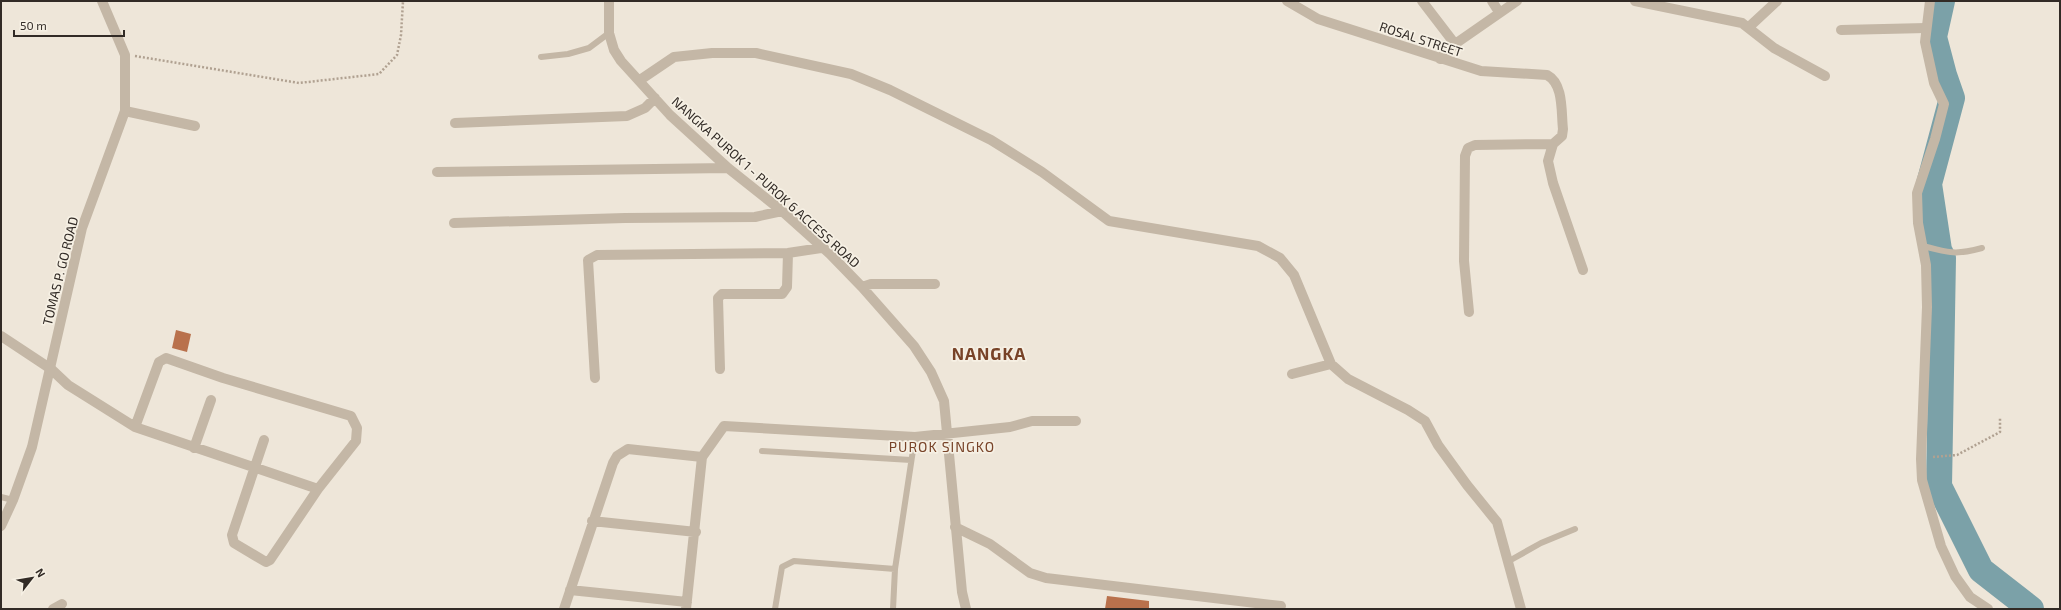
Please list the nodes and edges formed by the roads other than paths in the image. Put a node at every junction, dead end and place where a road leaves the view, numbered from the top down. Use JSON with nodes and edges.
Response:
{"nodes":[{"id":1,"x":102,"y":1,"type":"edge"},
{"id":2,"x":609,"y":1,"type":"edge"},
{"id":3,"x":1287,"y":1,"type":"edge"},
{"id":4,"x":1422,"y":1,"type":"edge"},
{"id":5,"x":1492,"y":1,"type":"edge"},
{"id":6,"x":1517,"y":1,"type":"edge"},
{"id":7,"x":1635,"y":1,"type":"edge"},
{"id":8,"x":1777,"y":1,"type":"edge"},
{"id":9,"x":1930,"y":1,"type":"edge"},
{"id":10,"x":1500,"y":12,"type":"junction"},
{"id":11,"x":1749,"y":27,"type":"junction"},
{"id":12,"x":1926,"y":28,"type":"junction"},
{"id":13,"x":1841,"y":30,"type":"dead end"},
{"id":14,"x":608,"y":33,"type":"junction"},
{"id":15,"x":1455,"y":44,"type":"junction"},
{"id":16,"x":541,"y":56,"type":"dead end"},
{"id":17,"x":1440,"y":59,"type":"junction"},
{"id":18,"x":1826,"y":76,"type":"dead end"},
{"id":19,"x":640,"y":80,"type":"junction"},
{"id":20,"x":656,"y":98,"type":"junction"},
{"id":21,"x":125,"y":111,"type":"junction"},
{"id":22,"x":455,"y":123,"type":"dead end"},
{"id":23,"x":195,"y":126,"type":"dead end"},
{"id":24,"x":1553,"y":144,"type":"junction"},
{"id":25,"x":728,"y":168,"type":"junction"},
{"id":26,"x":437,"y":172,"type":"dead end"},
{"id":27,"x":782,"y":211,"type":"junction"},
{"id":28,"x":454,"y":223,"type":"dead end"},
{"id":29,"x":1925,"y":246,"type":"junction"},
{"id":30,"x":821,"y":248,"type":"junction"},
{"id":31,"x":1982,"y":248,"type":"dead end"},
{"id":32,"x":788,"y":253,"type":"junction"},
{"id":33,"x":1583,"y":270,"type":"dead end"},
{"id":34,"x":934,"y":284,"type":"dead end"},
{"id":35,"x":862,"y":287,"type":"junction"},
{"id":36,"x":1470,"y":312,"type":"dead end"},
{"id":37,"x":1,"y":336,"type":"edge"},
{"id":38,"x":1331,"y":364,"type":"junction"},
{"id":39,"x":51,"y":369,"type":"junction"},
{"id":40,"x":720,"y":369,"type":"dead end"},
{"id":41,"x":1292,"y":374,"type":"dead end"},
{"id":42,"x":595,"y":378,"type":"dead end"},
{"id":43,"x":211,"y":400,"type":"dead end"},
{"id":44,"x":1076,"y":421,"type":"dead end"},
{"id":45,"x":135,"y":427,"type":"junction"},
{"id":46,"x":947,"y":433,"type":"junction"},
{"id":47,"x":915,"y":438,"type":"junction"},
{"id":48,"x":264,"y":440,"type":"dead end"},
{"id":49,"x":194,"y":448,"type":"junction"},
{"id":50,"x":762,"y":451,"type":"dead end"},
{"id":51,"x":702,"y":457,"type":"junction"},
{"id":52,"x":911,"y":460,"type":"junction"},
{"id":53,"x":255,"y":468,"type":"junction"},
{"id":54,"x":318,"y":489,"type":"junction"},
{"id":55,"x":1,"y":497,"type":"edge"},
{"id":56,"x":13,"y":500,"type":"junction"},
{"id":57,"x":592,"y":521,"type":"junction"},
{"id":58,"x":1,"y":526,"type":"edge"},
{"id":59,"x":955,"y":527,"type":"junction"},
{"id":60,"x":1574,"y":529,"type":"dead end"},
{"id":61,"x":696,"y":532,"type":"junction"},
{"id":62,"x":1509,"y":561,"type":"junction"},
{"id":63,"x":895,"y":569,"type":"junction"},
{"id":64,"x":570,"y":590,"type":"junction"},
{"id":65,"x":687,"y":605,"type":"edge"},
{"id":66,"x":1281,"y":606,"type":"dead end"},
{"id":67,"x":564,"y":609,"type":"edge"},
{"id":68,"x":775,"y":609,"type":"edge"},
{"id":69,"x":893,"y":609,"type":"edge"},
{"id":70,"x":966,"y":609,"type":"edge"},
{"id":71,"x":1521,"y":609,"type":"edge"},
{"id":72,"x":1988,"y":609,"type":"edge"}],
"edges":[{"from":1,"to":21,"type":"street","name":"TOMAS P. GO ROAD"},
{"from":2,"to":14,"type":"street","name":"NANGKA PUROK 1 - PUROK 6 ACCESS ROAD"},
{"from":3,"to":17,"type":"street","name":"ROSAL STREET"},
{"from":4,"to":15,"type":"street"},
{"from":5,"to":10,"type":"street"},
{"from":6,"to":10,"type":"street"},
{"from":7,"to":11,"type":"street"},
{"from":8,"to":11,"type":"street"},
{"from":9,"to":12,"type":"street"},
{"from":10,"to":15,"type":"street"},
{"from":11,"to":18,"type":"street"},
{"from":12,"to":13,"type":"street"},
{"from":12,"to":29,"type":"street"},
{"from":14,"to":16,"type":"lane"},
{"from":14,"to":19,"type":"street","name":"NANGKA PUROK 1 - PUROK 6 ACCESS ROAD"},
{"from":15,"to":17,"type":"street"},
{"from":17,"to":24,"type":"street","name":"ROSAL STREET"},
{"from":19,"to":20,"type":"street","name":"NANGKA PUROK 1 - PUROK 6 ACCESS ROAD"},
{"from":19,"to":38,"type":"street"},
{"from":20,"to":22,"type":"street"},
{"from":20,"to":25,"type":"street","name":"NANGKA PUROK 1 - PUROK 6 ACCESS ROAD"},
{"from":21,"to":23,"type":"street"},
{"from":21,"to":39,"type":"street","name":"TOMAS P. GO ROAD"},
{"from":24,"to":33,"type":"street"},
{"from":24,"to":36,"type":"street"},
{"from":25,"to":26,"type":"street"},
{"from":25,"to":27,"type":"street","name":"NANGKA PUROK 1 - PUROK 6 ACCESS ROAD"},
{"from":27,"to":28,"type":"street"},
{"from":27,"to":30,"type":"street","name":"NANGKA PUROK 1 - PUROK 6 ACCESS ROAD"},
{"from":29,"to":31,"type":"lane"},
{"from":29,"to":72,"type":"street"},
{"from":30,"to":32,"type":"street"},
{"from":30,"to":35,"type":"street","name":"NANGKA PUROK 1 - PUROK 6 ACCESS ROAD"},
{"from":32,"to":40,"type":"street"},
{"from":32,"to":42,"type":"street"},
{"from":34,"to":35,"type":"street"},
{"from":35,"to":46,"type":"street","name":"NANGKA PUROK 1 - PUROK 6 ACCESS ROAD"},
{"from":37,"to":39,"type":"street"},
{"from":38,"to":41,"type":"street"},
{"from":38,"to":62,"type":"street"},
{"from":39,"to":45,"type":"street"},
{"from":39,"to":56,"type":"street","name":"TOMAS P. GO ROAD"},
{"from":43,"to":49,"type":"street"},
{"from":44,"to":46,"type":"street"},
{"from":45,"to":49,"type":"street"},
{"from":45,"to":54,"type":"street"},
{"from":46,"to":47,"type":"street"},
{"from":46,"to":59,"type":"street","name":"NANGKA PUROK 1 - PUROK 6 ACCESS ROAD"},
{"from":47,"to":51,"type":"street"},
{"from":47,"to":52,"type":"lane"},
{"from":48,"to":53,"type":"street"},
{"from":49,"to":53,"type":"street"},
{"from":50,"to":52,"type":"lane"},
{"from":51,"to":57,"type":"street"},
{"from":51,"to":61,"type":"street"},
{"from":52,"to":63,"type":"lane"},
{"from":53,"to":54,"type":"street"},
{"from":53,"to":54,"type":"street"},
{"from":55,"to":56,"type":"lane"},
{"from":56,"to":58,"type":"street","name":"TOMAS P. GO ROAD"},
{"from":57,"to":61,"type":"street"},
{"from":57,"to":64,"type":"street"},
{"from":59,"to":66,"type":"street"},
{"from":59,"to":70,"type":"street","name":"NANGKA PUROK 1 - PUROK 6 ACCESS ROAD"},
{"from":60,"to":62,"type":"lane"},
{"from":61,"to":65,"type":"street"},
{"from":62,"to":71,"type":"street"},
{"from":63,"to":68,"type":"lane"},
{"from":63,"to":69,"type":"lane"},
{"from":64,"to":65,"type":"street"},
{"from":64,"to":67,"type":"street"}]}
